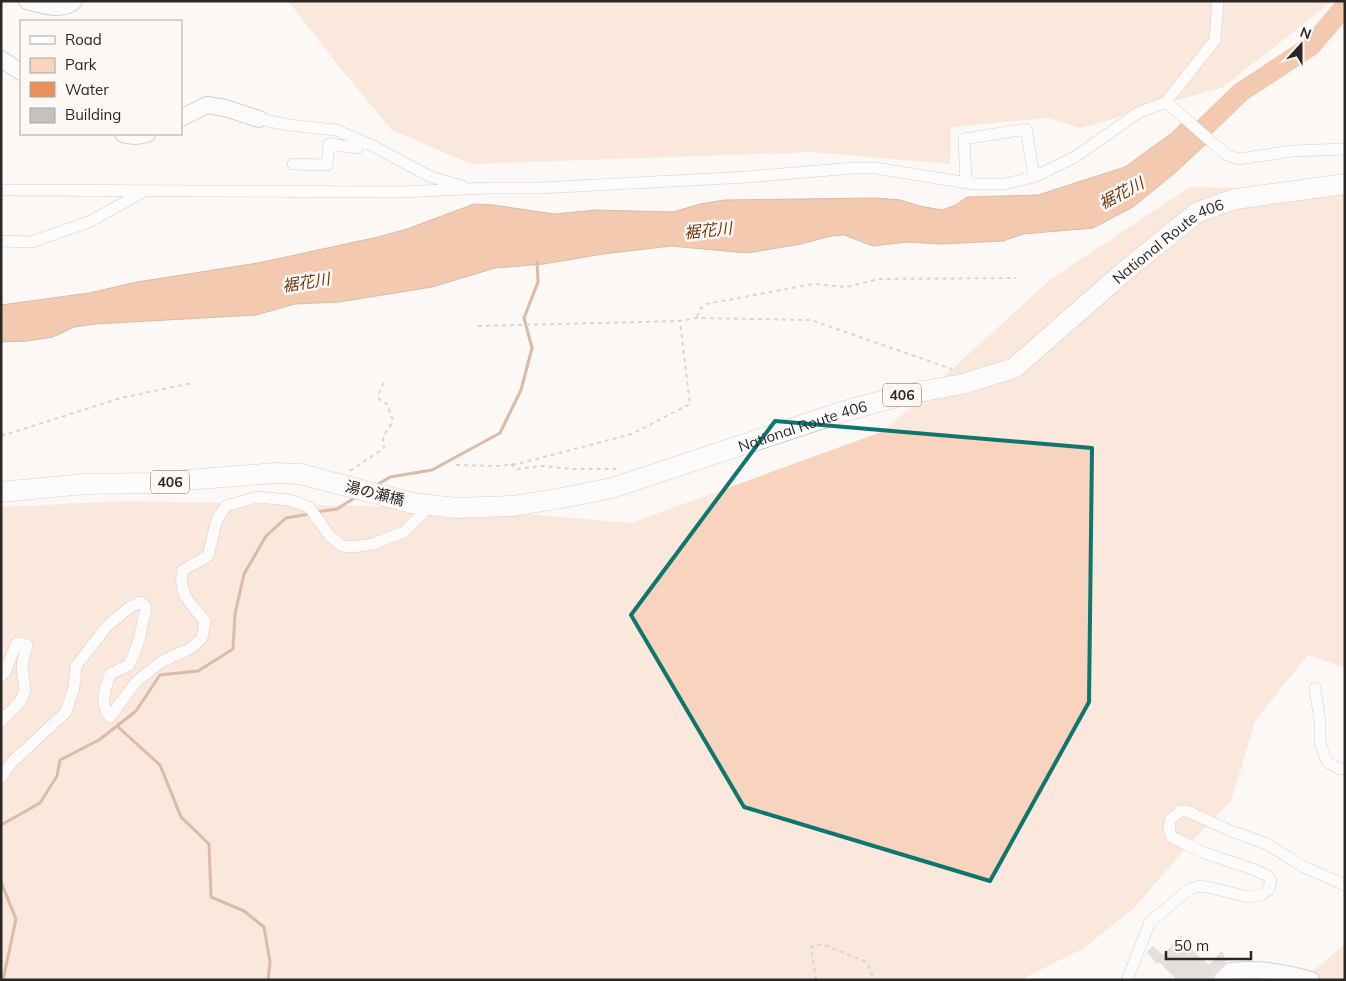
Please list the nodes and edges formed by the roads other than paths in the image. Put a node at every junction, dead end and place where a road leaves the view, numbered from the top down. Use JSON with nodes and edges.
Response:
{"nodes":[{"id":1,"x":28,"y":1,"type":"edge"},
{"id":2,"x":74,"y":1,"type":"edge"},
{"id":3,"x":1218,"y":1,"type":"edge"},
{"id":4,"x":1,"y":59,"type":"edge"},
{"id":5,"x":20,"y":71,"type":"edge"},
{"id":6,"x":1169,"y":104,"type":"junction"},
{"id":7,"x":182,"y":118,"type":"edge"},
{"id":8,"x":259,"y":119,"type":"joint"},
{"id":9,"x":125,"y":135,"type":"edge"},
{"id":10,"x":144,"y":135,"type":"edge"},
{"id":11,"x":362,"y":141,"type":"junction"},
{"id":12,"x":1345,"y":149,"type":"edge"},
{"id":13,"x":293,"y":164,"type":"dead end"},
{"id":14,"x":1034,"y":178,"type":"junction"},
{"id":15,"x":966,"y":182,"type":"junction"},
{"id":16,"x":1345,"y":184,"type":"edge"},
{"id":17,"x":471,"y":189,"type":"junction"},
{"id":18,"x":1,"y":190,"type":"edge"},
{"id":19,"x":144,"y":191,"type":"junction"},
{"id":20,"x":1,"y":241,"type":"edge"},
{"id":21,"x":1,"y":492,"type":"edge"},
{"id":22,"x":421,"y":505,"type":"junction"},
{"id":23,"x":1,"y":676,"type":"edge"},
{"id":24,"x":1315,"y":688,"type":"dead end"},
{"id":25,"x":1,"y":721,"type":"edge"},
{"id":26,"x":1345,"y":769,"type":"edge"},
{"id":27,"x":1,"y":777,"type":"edge"},
{"id":28,"x":1345,"y":885,"type":"edge"},
{"id":29,"x":1127,"y":980,"type":"edge"},
{"id":30,"x":1222,"y":980,"type":"edge"},
{"id":31,"x":1312,"y":980,"type":"edge"}],
"edges":[{"from":1,"to":2,"type":"street"},
{"from":3,"to":6,"type":"street"},
{"from":4,"to":5,"type":"street"},
{"from":6,"to":12,"type":"street"},
{"from":6,"to":14,"type":"street"},
{"from":7,"to":8,"type":"street"},
{"from":8,"to":11,"type":"street"},
{"from":9,"to":10,"type":"street"},
{"from":11,"to":13,"type":"street"},
{"from":11,"to":17,"type":"street"},
{"from":14,"to":15,"type":"street"},
{"from":14,"to":15,"type":"street"},
{"from":15,"to":17,"type":"street"},
{"from":16,"to":22,"type":"highway","name":"National Route 406","number":"406"},
{"from":17,"to":19,"type":"street"},
{"from":18,"to":19,"type":"street"},
{"from":19,"to":20,"type":"street"},
{"from":21,"to":22,"type":"highway","name":"湯の瀬橋","number":"406"},
{"from":22,"to":27,"type":"street"},
{"from":23,"to":25,"type":"street"},
{"from":24,"to":26,"type":"street"},
{"from":28,"to":29,"type":"street"},
{"from":30,"to":31,"type":"street"}]}
